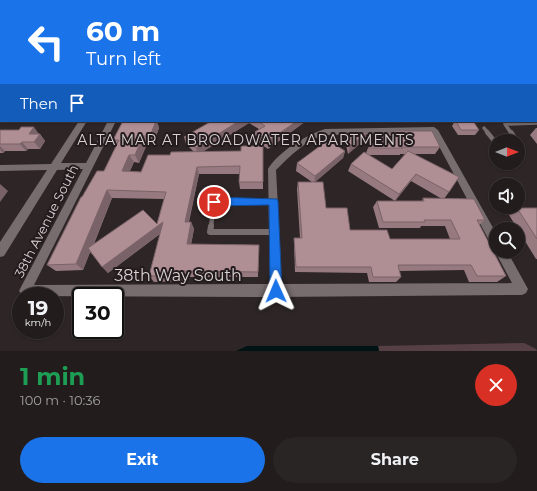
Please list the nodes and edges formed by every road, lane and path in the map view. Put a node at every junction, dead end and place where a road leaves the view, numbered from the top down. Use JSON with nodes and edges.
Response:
{"nodes":[{"id":1,"x":82,"y":122,"type":"edge"},
{"id":2,"x":111,"y":122,"type":"edge"},
{"id":3,"x":537,"y":123,"type":"edge"},
{"id":4,"x":484,"y":128,"type":"dead end"},
{"id":5,"x":489,"y":134,"type":"edge"},
{"id":6,"x":512,"y":134,"type":"edge"},
{"id":7,"x":89,"y":166,"type":"junction"},
{"id":8,"x":0,"y":168,"type":"edge"},
{"id":9,"x":53,"y":168,"type":"junction"},
{"id":10,"x":274,"y":201,"type":"junction"},
{"id":11,"x":489,"y":230,"type":"edge"},
{"id":12,"x":274,"y":232,"type":"junction"},
{"id":13,"x":0,"y":252,"type":"edge"},
{"id":14,"x":505,"y":258,"type":"edge"},
{"id":15,"x":27,"y":287,"type":"edge"},
{"id":16,"x":64,"y":291,"type":"edge"},
{"id":17,"x":276,"y":291,"type":"junction"}],
"edges":[{"from":1,"to":9,"type":"street","name":"38th Avenue South"},
{"from":2,"to":7,"type":"street","name":"38th Avenue South"},
{"from":3,"to":6,"type":"lane"},
{"from":4,"to":5,"type":"lane"},
{"from":7,"to":9,"type":"street"},
{"from":7,"to":15,"type":"street","name":"38th Avenue South"},
{"from":8,"to":9,"type":"street"},
{"from":9,"to":13,"type":"street","name":"38th Avenue South"},
{"from":10,"to":11,"type":"street"},
{"from":10,"to":12,"type":"street"},
{"from":10,"to":12,"type":"lane"},
{"from":12,"to":17,"type":"street"},
{"from":14,"to":17,"type":"street","name":"38th Way South"},
{"from":16,"to":17,"type":"street","name":"38th Way South"}]}
